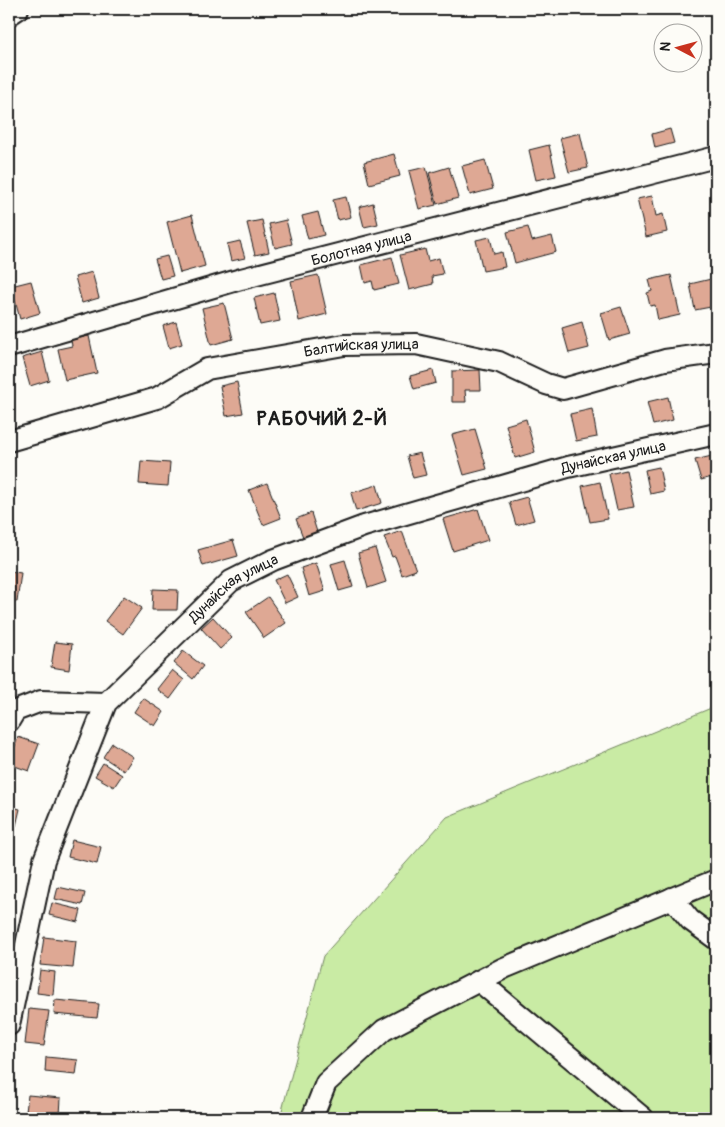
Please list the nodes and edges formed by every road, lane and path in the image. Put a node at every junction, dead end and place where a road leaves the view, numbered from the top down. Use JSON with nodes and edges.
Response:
{"nodes":[{"id":1,"x":18,"y":9,"type":"edge"},
{"id":2,"x":9,"y":15,"type":"edge"},
{"id":3,"x":716,"y":157,"type":"edge"},
{"id":4,"x":9,"y":347,"type":"edge"},
{"id":5,"x":716,"y":353,"type":"edge"},
{"id":6,"x":716,"y":434,"type":"edge"},
{"id":7,"x":9,"y":441,"type":"edge"},
{"id":8,"x":106,"y":703,"type":"junction"},
{"id":9,"x":9,"y":721,"type":"edge"},
{"id":10,"x":716,"y":880,"type":"edge"},
{"id":11,"x":672,"y":898,"type":"junction"},
{"id":12,"x":716,"y":939,"type":"edge"},
{"id":13,"x":479,"y":981,"type":"junction"},
{"id":14,"x":9,"y":1025,"type":"edge"},
{"id":15,"x":318,"y":1116,"type":"edge"},
{"id":16,"x":643,"y":1118,"type":"edge"}],
"edges":[{"from":1,"to":2,"type":"street"},
{"from":3,"to":4,"type":"street","name":"Болотная улица"},
{"from":5,"to":7,"type":"street","name":"Балтийская улица"},
{"from":6,"to":8,"type":"street","name":"Дунайская улица"},
{"from":8,"to":9,"type":"street"},
{"from":8,"to":14,"type":"street","name":"Дунайская улица"},
{"from":10,"to":11,"type":"street"},
{"from":11,"to":12,"type":"street"},
{"from":11,"to":13,"type":"street"},
{"from":13,"to":15,"type":"street"},
{"from":13,"to":16,"type":"street"}]}
